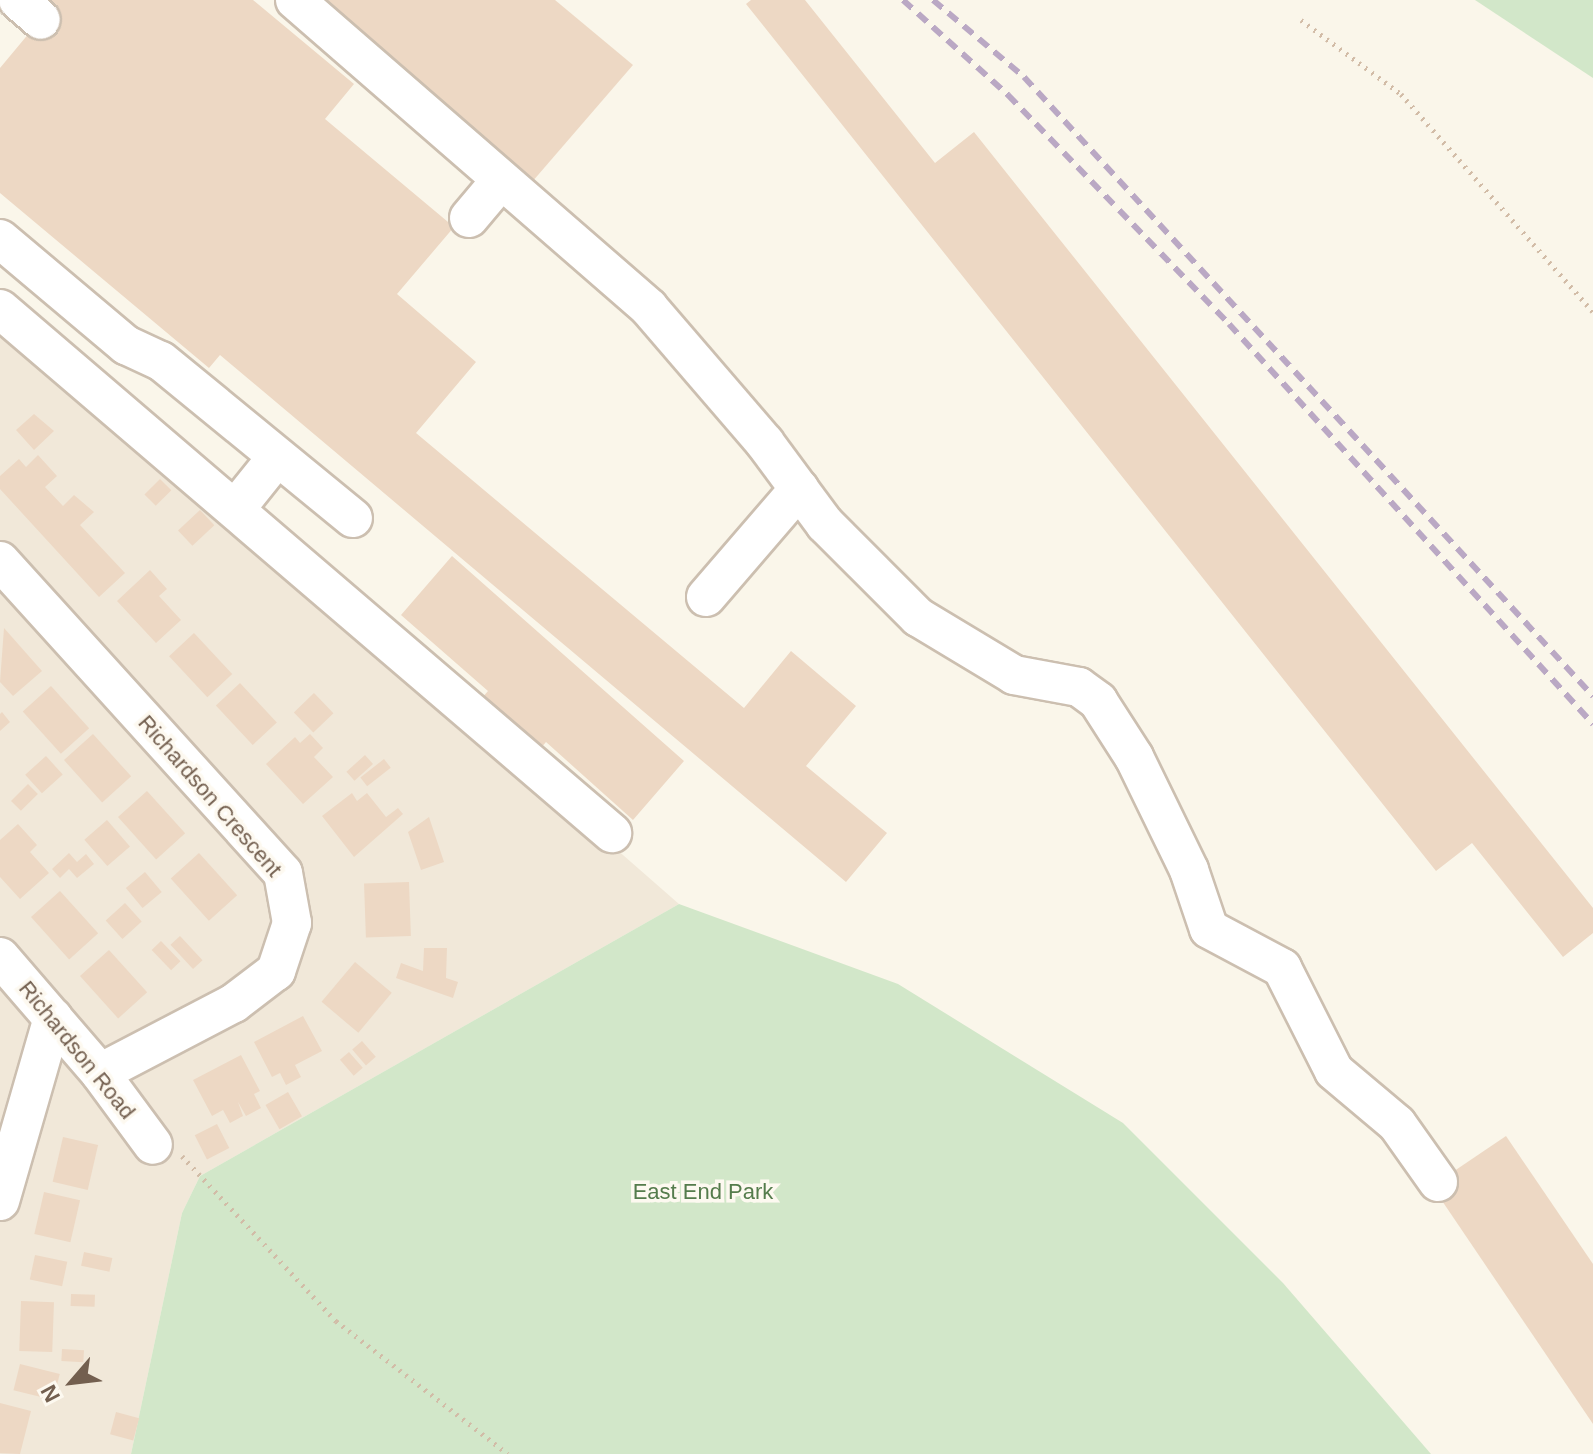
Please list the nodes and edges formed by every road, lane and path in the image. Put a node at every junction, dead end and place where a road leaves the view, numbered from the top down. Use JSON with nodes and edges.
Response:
{"nodes":[{"id":1,"x":295,"y":0,"type":"edge"},
{"id":2,"x":1301,"y":20,"type":"dead end"},
{"id":3,"x":501,"y":180,"type":"junction"},
{"id":4,"x":469,"y":218,"type":"dead end"},
{"id":5,"x":0,"y":239,"type":"edge"},
{"id":6,"x":0,"y":309,"type":"edge"},
{"id":7,"x":1593,"y":312,"type":"edge"},
{"id":8,"x":139,"y":351,"type":"junction"},
{"id":9,"x":102,"y":394,"type":"junction"},
{"id":10,"x":277,"y":457,"type":"junction"},
{"id":11,"x":799,"y":489,"type":"junction"},
{"id":12,"x":237,"y":507,"type":"junction"},
{"id":13,"x":353,"y":518,"type":"dead end"},
{"id":14,"x":0,"y":561,"type":"edge"},
{"id":15,"x":706,"y":597,"type":"dead end"},
{"id":16,"x":612,"y":833,"type":"dead end"},
{"id":17,"x":0,"y":957,"type":"edge"},
{"id":18,"x":53,"y":1017,"type":"junction"},
{"id":19,"x":100,"y":1073,"type":"junction"},
{"id":20,"x":153,"y":1145,"type":"joint"},
{"id":21,"x":1438,"y":1182,"type":"dead end"},
{"id":22,"x":0,"y":1201,"type":"edge"},
{"id":23,"x":508,"y":1454,"type":"edge"}],
"edges":[{"from":1,"to":3,"type":"street"},
{"from":2,"to":7,"type":"path"},
{"from":3,"to":4,"type":"street"},
{"from":3,"to":11,"type":"street"},
{"from":5,"to":8,"type":"street"},
{"from":6,"to":9,"type":"street"},
{"from":8,"to":9,"type":"street"},
{"from":8,"to":10,"type":"street"},
{"from":9,"to":12,"type":"street"},
{"from":10,"to":12,"type":"street"},
{"from":10,"to":13,"type":"street"},
{"from":11,"to":15,"type":"street"},
{"from":11,"to":21,"type":"street"},
{"from":12,"to":16,"type":"street"},
{"from":14,"to":19,"type":"street","name":"Richardson Crescent"},
{"from":17,"to":18,"type":"street","name":"Richardson Road"},
{"from":18,"to":19,"type":"street","name":"Richardson Road"},
{"from":18,"to":22,"type":"street"},
{"from":19,"to":20,"type":"street","name":"Richardson Road"},
{"from":20,"to":23,"type":"path"}]}
